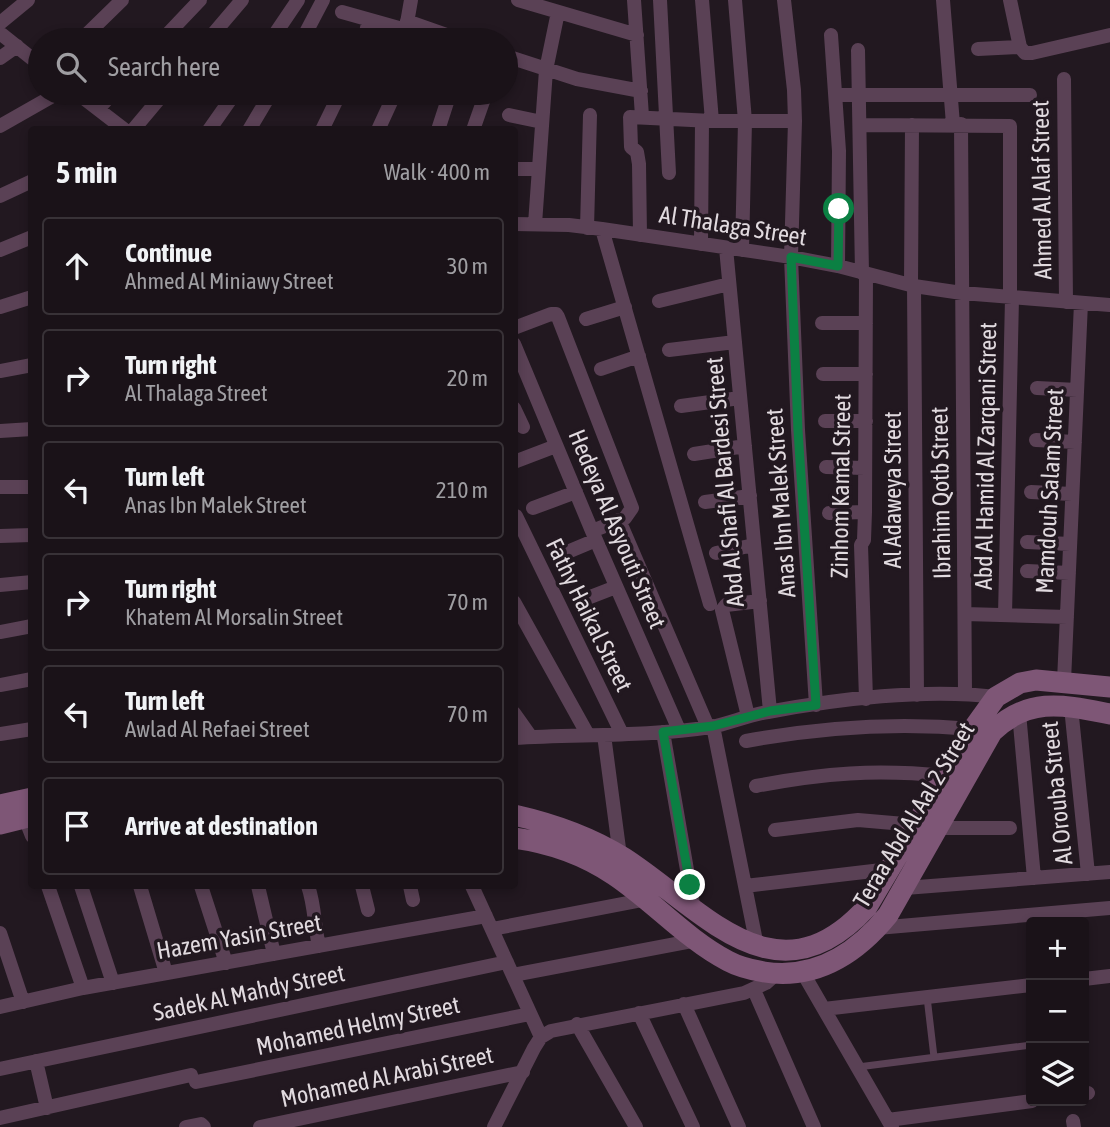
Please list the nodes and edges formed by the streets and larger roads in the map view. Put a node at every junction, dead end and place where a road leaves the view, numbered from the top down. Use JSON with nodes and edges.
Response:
{"nodes":[{"id":1,"x":27,"y":0,"type":"edge"},
{"id":2,"x":122,"y":0,"type":"edge"},
{"id":3,"x":200,"y":0,"type":"edge"},
{"id":4,"x":242,"y":0,"type":"edge"},
{"id":5,"x":298,"y":0,"type":"edge"},
{"id":6,"x":323,"y":0,"type":"edge"},
{"id":7,"x":411,"y":0,"type":"edge"},
{"id":8,"x":518,"y":0,"type":"edge"},
{"id":9,"x":634,"y":0,"type":"edge"},
{"id":10,"x":660,"y":0,"type":"edge"},
{"id":11,"x":702,"y":0,"type":"edge"},
{"id":12,"x":735,"y":0,"type":"edge"},
{"id":13,"x":783,"y":0,"type":"edge"},
{"id":14,"x":943,"y":0,"type":"edge"},
{"id":15,"x":1010,"y":0,"type":"edge"},
{"id":16,"x":559,"y":8,"type":"edge"},
{"id":17,"x":342,"y":12,"type":"dead end"},
{"id":18,"x":369,"y":20,"type":"junction"},
{"id":19,"x":0,"y":23,"type":"edge"},
{"id":20,"x":93,"y":28,"type":"edge"},
{"id":21,"x":173,"y":28,"type":"edge"},
{"id":22,"x":218,"y":28,"type":"edge"},
{"id":23,"x":279,"y":28,"type":"edge"},
{"id":24,"x":308,"y":28,"type":"edge"},
{"id":25,"x":367,"y":28,"type":"edge"},
{"id":26,"x":396,"y":28,"type":"edge"},
{"id":27,"x":406,"y":28,"type":"edge"},
{"id":28,"x":0,"y":33,"type":"edge"},
{"id":29,"x":637,"y":35,"type":"junction"},
{"id":30,"x":831,"y":35,"type":"dead end"},
{"id":31,"x":1110,"y":35,"type":"edge"},
{"id":32,"x":17,"y":46,"type":"junction"},
{"id":33,"x":1020,"y":47,"type":"junction"},
{"id":34,"x":978,"y":49,"type":"dead end"},
{"id":35,"x":858,"y":50,"type":"dead end"},
{"id":36,"x":28,"y":55,"type":"edge"},
{"id":37,"x":0,"y":58,"type":"edge"},
{"id":38,"x":518,"y":61,"type":"edge"},
{"id":39,"x":545,"y":71,"type":"junction"},
{"id":40,"x":1064,"y":79,"type":"dead end"},
{"id":41,"x":641,"y":92,"type":"junction"},
{"id":42,"x":836,"y":94,"type":"junction"},
{"id":43,"x":861,"y":95,"type":"junction"},
{"id":44,"x":950,"y":95,"type":"junction"},
{"id":45,"x":1030,"y":95,"type":"dead end"},
{"id":46,"x":37,"y":105,"type":"edge"},
{"id":47,"x":93,"y":105,"type":"edge"},
{"id":48,"x":102,"y":105,"type":"edge"},
{"id":49,"x":154,"y":105,"type":"edge"},
{"id":50,"x":227,"y":105,"type":"edge"},
{"id":51,"x":264,"y":105,"type":"edge"},
{"id":52,"x":334,"y":105,"type":"edge"},
{"id":53,"x":389,"y":105,"type":"edge"},
{"id":54,"x":446,"y":105,"type":"edge"},
{"id":55,"x":482,"y":105,"type":"edge"},
{"id":56,"x":98,"y":109,"type":"junction"},
{"id":57,"x":509,"y":115,"type":"dead end"},
{"id":58,"x":590,"y":115,"type":"dead end"},
{"id":59,"x":642,"y":116,"type":"junction"},
{"id":60,"x":667,"y":119,"type":"junction"},
{"id":61,"x":707,"y":121,"type":"junction"},
{"id":62,"x":745,"y":121,"type":"junction"},
{"id":63,"x":795,"y":121,"type":"junction"},
{"id":64,"x":542,"y":122,"type":"junction"},
{"id":65,"x":957,"y":124,"type":"junction"},
{"id":66,"x":861,"y":125,"type":"junction"},
{"id":67,"x":912,"y":125,"type":"junction"},
{"id":68,"x":0,"y":126,"type":"edge"},
{"id":69,"x":120,"y":126,"type":"edge"},
{"id":70,"x":136,"y":126,"type":"edge"},
{"id":71,"x":212,"y":126,"type":"edge"},
{"id":72,"x":251,"y":126,"type":"edge"},
{"id":73,"x":324,"y":126,"type":"edge"},
{"id":74,"x":380,"y":126,"type":"edge"},
{"id":75,"x":439,"y":126,"type":"edge"},
{"id":76,"x":474,"y":126,"type":"edge"},
{"id":77,"x":518,"y":169,"type":"edge"},
{"id":78,"x":539,"y":169,"type":"junction"},
{"id":79,"x":669,"y":173,"type":"dead end"},
{"id":80,"x":28,"y":183,"type":"edge"},
{"id":81,"x":0,"y":196,"type":"edge"},
{"id":82,"x":518,"y":224,"type":"edge"},
{"id":83,"x":535,"y":224,"type":"junction"},
{"id":84,"x":595,"y":228,"type":"junction"},
{"id":85,"x":640,"y":235,"type":"junction"},
{"id":86,"x":28,"y":239,"type":"edge"},
{"id":87,"x":701,"y":244,"type":"junction"},
{"id":88,"x":726,"y":248,"type":"junction"},
{"id":89,"x":0,"y":250,"type":"edge"},
{"id":90,"x":743,"y":250,"type":"junction"},
{"id":91,"x":791,"y":257,"type":"junction"},
{"id":92,"x":838,"y":266,"type":"junction"},
{"id":93,"x":864,"y":273,"type":"junction"},
{"id":94,"x":730,"y":284,"type":"junction"},
{"id":95,"x":913,"y":286,"type":"junction"},
{"id":96,"x":28,"y":290,"type":"edge"},
{"id":97,"x":962,"y":293,"type":"junction"},
{"id":98,"x":1011,"y":298,"type":"junction"},
{"id":99,"x":659,"y":301,"type":"dead end"},
{"id":100,"x":1066,"y":302,"type":"junction"},
{"id":101,"x":1081,"y":303,"type":"junction"},
{"id":102,"x":1110,"y":305,"type":"edge"},
{"id":103,"x":0,"y":307,"type":"edge"},
{"id":104,"x":625,"y":307,"type":"junction"},
{"id":105,"x":586,"y":319,"type":"dead end"},
{"id":106,"x":822,"y":323,"type":"dead end"},
{"id":107,"x":866,"y":323,"type":"junction"},
{"id":108,"x":518,"y":326,"type":"edge"},
{"id":109,"x":735,"y":342,"type":"junction"},
{"id":110,"x":669,"y":350,"type":"dead end"},
{"id":111,"x":518,"y":354,"type":"edge"},
{"id":112,"x":639,"y":356,"type":"junction"},
{"id":113,"x":28,"y":366,"type":"edge"},
{"id":114,"x":601,"y":369,"type":"dead end"},
{"id":115,"x":0,"y":371,"type":"edge"},
{"id":116,"x":823,"y":374,"type":"dead end"},
{"id":117,"x":866,"y":374,"type":"junction"},
{"id":118,"x":1037,"y":388,"type":"dead end"},
{"id":119,"x":1077,"y":390,"type":"junction"},
{"id":120,"x":740,"y":398,"type":"junction"},
{"id":121,"x":681,"y":406,"type":"dead end"},
{"id":122,"x":518,"y":416,"type":"edge"},
{"id":123,"x":825,"y":421,"type":"dead end"},
{"id":124,"x":866,"y":421,"type":"junction"},
{"id":125,"x":523,"y":427,"type":"dead end"},
{"id":126,"x":28,"y":429,"type":"edge"},
{"id":127,"x":0,"y":431,"type":"edge"},
{"id":128,"x":1035,"y":440,"type":"dead end"},
{"id":129,"x":1075,"y":442,"type":"junction"},
{"id":130,"x":556,"y":446,"type":"junction"},
{"id":131,"x":745,"y":446,"type":"junction"},
{"id":132,"x":694,"y":454,"type":"dead end"},
{"id":133,"x":518,"y":460,"type":"edge"},
{"id":134,"x":826,"y":467,"type":"dead end"},
{"id":135,"x":865,"y":467,"type":"junction"},
{"id":136,"x":28,"y":487,"type":"edge"},
{"id":137,"x":0,"y":488,"type":"edge"},
{"id":138,"x":576,"y":492,"type":"junction"},
{"id":139,"x":1031,"y":492,"type":"dead end"},
{"id":140,"x":1072,"y":494,"type":"junction"},
{"id":141,"x":750,"y":496,"type":"junction"},
{"id":142,"x":705,"y":502,"type":"dead end"},
{"id":143,"x":533,"y":508,"type":"dead end"},
{"id":144,"x":865,"y":512,"type":"junction"},
{"id":145,"x":829,"y":513,"type":"dead end"},
{"id":146,"x":518,"y":520,"type":"edge"},
{"id":147,"x":619,"y":520,"type":"junction"},
{"id":148,"x":28,"y":535,"type":"edge"},
{"id":149,"x":594,"y":536,"type":"junction"},
{"id":150,"x":0,"y":537,"type":"edge"},
{"id":151,"x":1027,"y":542,"type":"dead end"},
{"id":152,"x":1070,"y":544,"type":"junction"},
{"id":153,"x":754,"y":545,"type":"junction"},
{"id":154,"x":716,"y":552,"type":"dead end"},
{"id":155,"x":565,"y":553,"type":"dead end"},
{"id":156,"x":1027,"y":571,"type":"dead end"},
{"id":157,"x":1069,"y":573,"type":"junction"},
{"id":158,"x":28,"y":582,"type":"edge"},
{"id":159,"x":0,"y":585,"type":"edge"},
{"id":160,"x":617,"y":587,"type":"junction"},
{"id":161,"x":585,"y":599,"type":"dead end"},
{"id":162,"x":760,"y":601,"type":"junction"},
{"id":163,"x":710,"y":604,"type":"dead end"},
{"id":164,"x":518,"y":609,"type":"edge"},
{"id":165,"x":965,"y":614,"type":"junction"},
{"id":166,"x":1005,"y":615,"type":"junction"},
{"id":167,"x":1067,"y":617,"type":"junction"},
{"id":168,"x":28,"y":627,"type":"edge"},
{"id":169,"x":0,"y":632,"type":"edge"},
{"id":170,"x":28,"y":680,"type":"edge"},
{"id":171,"x":1056,"y":680,"type":"junction"},
{"id":172,"x":0,"y":685,"type":"edge"},
{"id":173,"x":1110,"y":687,"type":"edge"},
{"id":174,"x":965,"y":693,"type":"junction"},
{"id":175,"x":917,"y":695,"type":"junction"},
{"id":176,"x":996,"y":697,"type":"junction"},
{"id":177,"x":866,"y":699,"type":"junction"},
{"id":178,"x":816,"y":705,"type":"junction"},
{"id":179,"x":1048,"y":705,"type":"junction"},
{"id":180,"x":1072,"y":707,"type":"junction"},
{"id":181,"x":770,"y":711,"type":"junction"},
{"id":182,"x":1019,"y":713,"type":"junction"},
{"id":183,"x":1110,"y":714,"type":"edge"},
{"id":184,"x":748,"y":716,"type":"junction"},
{"id":185,"x":518,"y":719,"type":"edge"},
{"id":186,"x":711,"y":727,"type":"junction"},
{"id":187,"x":974,"y":729,"type":"junction"},
{"id":188,"x":28,"y":730,"type":"edge"},
{"id":189,"x":679,"y":730,"type":"junction"},
{"id":190,"x":663,"y":732,"type":"junction"},
{"id":191,"x":0,"y":734,"type":"edge"},
{"id":192,"x":622,"y":734,"type":"junction"},
{"id":193,"x":588,"y":735,"type":"junction"},
{"id":194,"x":604,"y":735,"type":"junction"},
{"id":195,"x":531,"y":737,"type":"junction"},
{"id":196,"x":518,"y":738,"type":"edge"},
{"id":197,"x":746,"y":741,"type":"dead end"},
{"id":198,"x":945,"y":776,"type":"junction"},
{"id":199,"x":756,"y":786,"type":"dead end"},
{"id":200,"x":0,"y":805,"type":"edge"},
{"id":201,"x":28,"y":816,"type":"edge"},
{"id":202,"x":518,"y":816,"type":"edge"},
{"id":203,"x":28,"y":817,"type":"edge"},
{"id":204,"x":0,"y":824,"type":"edge"},
{"id":205,"x":916,"y":825,"type":"junction"},
{"id":206,"x":939,"y":828,"type":"junction"},
{"id":207,"x":1010,"y":828,"type":"dead end"},
{"id":208,"x":775,"y":830,"type":"dead end"},
{"id":209,"x":518,"y":839,"type":"edge"},
{"id":210,"x":616,"y":865,"type":"junction"},
{"id":211,"x":890,"y":869,"type":"junction"},
{"id":212,"x":1110,"y":872,"type":"edge"},
{"id":213,"x":1088,"y":874,"type":"junction"},
{"id":214,"x":1034,"y":878,"type":"junction"},
{"id":215,"x":745,"y":886,"type":"junction"},
{"id":216,"x":905,"y":888,"type":"junction"},
{"id":217,"x":49,"y":889,"type":"edge"},
{"id":218,"x":82,"y":889,"type":"edge"},
{"id":219,"x":141,"y":889,"type":"edge"},
{"id":220,"x":202,"y":889,"type":"edge"},
{"id":221,"x":259,"y":889,"type":"edge"},
{"id":222,"x":309,"y":889,"type":"edge"},
{"id":223,"x":363,"y":889,"type":"edge"},
{"id":224,"x":473,"y":889,"type":"edge"},
{"id":225,"x":648,"y":899,"type":"junction"},
{"id":226,"x":1110,"y":908,"type":"edge"},
{"id":227,"x":368,"y":910,"type":"dead end"},
{"id":228,"x":694,"y":910,"type":"junction"},
{"id":229,"x":489,"y":922,"type":"junction"},
{"id":230,"x":877,"y":928,"type":"junction"},
{"id":231,"x":0,"y":933,"type":"edge"},
{"id":232,"x":697,"y":940,"type":"junction"},
{"id":233,"x":750,"y":944,"type":"junction"},
{"id":234,"x":319,"y":946,"type":"junction"},
{"id":235,"x":274,"y":954,"type":"junction"},
{"id":236,"x":226,"y":962,"type":"junction"},
{"id":237,"x":738,"y":965,"type":"junction"},
{"id":238,"x":510,"y":968,"type":"junction"},
{"id":239,"x":166,"y":973,"type":"junction"},
{"id":240,"x":803,"y":973,"type":"junction"},
{"id":241,"x":776,"y":974,"type":"junction"},
{"id":242,"x":1110,"y":976,"type":"edge"},
{"id":243,"x":1089,"y":978,"type":"edge"},
{"id":244,"x":113,"y":983,"type":"junction"},
{"id":245,"x":1026,"y":986,"type":"edge"},
{"id":246,"x":83,"y":988,"type":"junction"},
{"id":247,"x":754,"y":990,"type":"junction"},
{"id":248,"x":23,"y":1002,"type":"junction"},
{"id":249,"x":684,"y":1004,"type":"junction"},
{"id":250,"x":0,"y":1007,"type":"edge"},
{"id":251,"x":824,"y":1009,"type":"junction"},
{"id":252,"x":639,"y":1013,"type":"junction"},
{"id":253,"x":530,"y":1014,"type":"junction"},
{"id":254,"x":577,"y":1024,"type":"junction"},
{"id":255,"x":541,"y":1037,"type":"junction"},
{"id":256,"x":36,"y":1061,"type":"junction"},
{"id":257,"x":0,"y":1069,"type":"edge"},
{"id":258,"x":523,"y":1072,"type":"junction"},
{"id":259,"x":1026,"y":1102,"type":"edge"},
{"id":260,"x":47,"y":1108,"type":"junction"},
{"id":261,"x":0,"y":1118,"type":"edge"},
{"id":262,"x":890,"y":1123,"type":"edge"},
{"id":263,"x":186,"y":1127,"type":"edge"},
{"id":264,"x":204,"y":1127,"type":"edge"},
{"id":265,"x":260,"y":1127,"type":"edge"},
{"id":266,"x":494,"y":1127,"type":"edge"},
{"id":267,"x":636,"y":1127,"type":"edge"},
{"id":268,"x":693,"y":1127,"type":"edge"},
{"id":269,"x":739,"y":1127,"type":"edge"},
{"id":270,"x":814,"y":1127,"type":"edge"}],
"edges":[{"from":1,"to":19,"type":"street"},
{"from":2,"to":20,"type":"street"},
{"from":3,"to":21,"type":"street"},
{"from":4,"to":22,"type":"street"},
{"from":5,"to":23,"type":"street"},
{"from":6,"to":24,"type":"street"},
{"from":7,"to":27,"type":"street"},
{"from":8,"to":16,"type":"street"},
{"from":9,"to":29,"type":"street"},
{"from":10,"to":60,"type":"street"},
{"from":11,"to":61,"type":"street"},
{"from":12,"to":62,"type":"street"},
{"from":13,"to":63,"type":"street","name":"Anas Ibn Malek Street"},
{"from":14,"to":44,"type":"street","name":"Ibrahim Qotb Street"},
{"from":15,"to":33,"type":"street"},
{"from":16,"to":29,"type":"street"},
{"from":16,"to":39,"type":"street"},
{"from":17,"to":18,"type":"street"},
{"from":18,"to":25,"type":"street"},
{"from":18,"to":26,"type":"street"},
{"from":28,"to":32,"type":"street"},
{"from":29,"to":41,"type":"street"},
{"from":30,"to":42,"type":"street"},
{"from":31,"to":33,"type":"street"},
{"from":32,"to":36,"type":"street"},
{"from":32,"to":37,"type":"street"},
{"from":33,"to":34,"type":"street"},
{"from":35,"to":43,"type":"street","name":"Zinhom Kamal Street"},
{"from":38,"to":39,"type":"street"},
{"from":39,"to":41,"type":"street"},
{"from":39,"to":64,"type":"street"},
{"from":40,"to":100,"type":"street","name":"Ahmed Al Alaf Street"},
{"from":41,"to":59,"type":"street"},
{"from":42,"to":43,"type":"street"},
{"from":42,"to":92,"type":"street"},
{"from":43,"to":44,"type":"street"},
{"from":43,"to":66,"type":"street","name":"Zinhom Kamal Street"},
{"from":44,"to":45,"type":"street"},
{"from":44,"to":65,"type":"street","name":"Ibrahim Qotb Street"},
{"from":46,"to":68,"type":"street"},
{"from":47,"to":56,"type":"street"},
{"from":48,"to":56,"type":"street"},
{"from":49,"to":70,"type":"street"},
{"from":50,"to":71,"type":"street"},
{"from":51,"to":72,"type":"street"},
{"from":52,"to":73,"type":"street"},
{"from":53,"to":74,"type":"street"},
{"from":54,"to":75,"type":"street"},
{"from":55,"to":76,"type":"street"},
{"from":56,"to":69,"type":"street"},
{"from":57,"to":64,"type":"street"},
{"from":58,"to":84,"type":"street"},
{"from":59,"to":60,"type":"street"},
{"from":59,"to":85,"type":"street"},
{"from":60,"to":61,"type":"street"},
{"from":60,"to":79,"type":"street"},
{"from":61,"to":62,"type":"street"},
{"from":61,"to":87,"type":"street"},
{"from":62,"to":63,"type":"street"},
{"from":62,"to":90,"type":"street"},
{"from":63,"to":91,"type":"street","name":"Anas Ibn Malek Street"},
{"from":64,"to":78,"type":"street"},
{"from":65,"to":67,"type":"street"},
{"from":65,"to":97,"type":"street","name":"Ibrahim Qotb Street"},
{"from":65,"to":98,"type":"street","name":"Abd Al Hamid Al Zarqani Street"},
{"from":66,"to":67,"type":"street"},
{"from":66,"to":93,"type":"street","name":"Zinhom Kamal Street"},
{"from":67,"to":95,"type":"street","name":"Al Adaweya Street"},
{"from":77,"to":78,"type":"street"},
{"from":78,"to":83,"type":"street"},
{"from":80,"to":81,"type":"street"},
{"from":82,"to":83,"type":"street","name":"Al Thalaga Street"},
{"from":83,"to":84,"type":"street","name":"Al Thalaga Street"},
{"from":84,"to":85,"type":"street","name":"Al Thalaga Street"},
{"from":84,"to":104,"type":"street"},
{"from":85,"to":87,"type":"street","name":"Al Thalaga Street"},
{"from":86,"to":89,"type":"street"},
{"from":87,"to":88,"type":"street","name":"Al Thalaga Street"},
{"from":88,"to":90,"type":"street","name":"Al Thalaga Street"},
{"from":88,"to":94,"type":"street","name":"Abd Al Shafi Al Bardesi Street"},
{"from":90,"to":91,"type":"street","name":"Al Thalaga Street"},
{"from":91,"to":92,"type":"street","name":"Al Thalaga Street"},
{"from":91,"to":178,"type":"street","name":"Anas Ibn Malek Street"},
{"from":92,"to":93,"type":"street","name":"Al Thalaga Street"},
{"from":93,"to":95,"type":"street","name":"Al Thalaga Street"},
{"from":93,"to":107,"type":"street","name":"Zinhom Kamal Street"},
{"from":94,"to":99,"type":"street"},
{"from":94,"to":109,"type":"street","name":"Abd Al Shafi Al Bardesi Street"},
{"from":95,"to":97,"type":"street","name":"Al Thalaga Street"},
{"from":95,"to":175,"type":"street","name":"Al Adaweya Street"},
{"from":96,"to":103,"type":"street"},
{"from":97,"to":98,"type":"street","name":"Al Thalaga Street"},
{"from":97,"to":165,"type":"street","name":"Ibrahim Qotb Street"},
{"from":98,"to":100,"type":"street","name":"Al Thalaga Street"},
{"from":98,"to":166,"type":"street","name":"Abd Al Hamid Al Zarqani Street"},
{"from":100,"to":101,"type":"street","name":"Al Thalaga Street"},
{"from":101,"to":102,"type":"street","name":"Al Thalaga Street"},
{"from":101,"to":119,"type":"street","name":"Mamdouh Salam Street"},
{"from":104,"to":105,"type":"street"},
{"from":104,"to":112,"type":"street"},
{"from":106,"to":107,"type":"street"},
{"from":107,"to":117,"type":"street","name":"Zinhom Kamal Street"},
{"from":108,"to":147,"type":"street"},
{"from":109,"to":110,"type":"street"},
{"from":109,"to":120,"type":"street","name":"Abd Al Shafi Al Bardesi Street"},
{"from":111,"to":130,"type":"street","name":"Hedeya Al Asyouti Street"},
{"from":112,"to":114,"type":"street"},
{"from":112,"to":163,"type":"street"},
{"from":113,"to":115,"type":"street"},
{"from":116,"to":117,"type":"street"},
{"from":117,"to":124,"type":"street","name":"Zinhom Kamal Street"},
{"from":118,"to":119,"type":"street"},
{"from":119,"to":129,"type":"street","name":"Mamdouh Salam Street"},
{"from":120,"to":121,"type":"street"},
{"from":120,"to":131,"type":"street","name":"Abd Al Shafi Al Bardesi Street"},
{"from":122,"to":125,"type":"street"},
{"from":123,"to":124,"type":"street"},
{"from":124,"to":135,"type":"street","name":"Zinhom Kamal Street"},
{"from":126,"to":127,"type":"street"},
{"from":128,"to":129,"type":"street"},
{"from":129,"to":140,"type":"street","name":"Mamdouh Salam Street"},
{"from":130,"to":133,"type":"street"},
{"from":130,"to":138,"type":"street","name":"Hedeya Al Asyouti Street"},
{"from":131,"to":132,"type":"street"},
{"from":131,"to":141,"type":"street","name":"Abd Al Shafi Al Bardesi Street"},
{"from":134,"to":135,"type":"street"},
{"from":135,"to":144,"type":"street","name":"Zinhom Kamal Street"},
{"from":136,"to":137,"type":"street"},
{"from":138,"to":143,"type":"street"},
{"from":138,"to":149,"type":"street","name":"Hedeya Al Asyouti Street"},
{"from":139,"to":140,"type":"street"},
{"from":140,"to":152,"type":"street","name":"Mamdouh Salam Street"},
{"from":141,"to":142,"type":"street"},
{"from":141,"to":153,"type":"street","name":"Abd Al Shafi Al Bardesi Street"},
{"from":144,"to":145,"type":"street"},
{"from":144,"to":177,"type":"street","name":"Zinhom Kamal Street"},
{"from":146,"to":192,"type":"street","name":"Fathy Haikal Street"},
{"from":147,"to":149,"type":"street"},
{"from":147,"to":186,"type":"street"},
{"from":148,"to":150,"type":"street"},
{"from":149,"to":155,"type":"street"},
{"from":149,"to":160,"type":"street","name":"Hedeya Al Asyouti Street"},
{"from":151,"to":152,"type":"street"},
{"from":152,"to":157,"type":"street","name":"Mamdouh Salam Street"},
{"from":153,"to":154,"type":"street"},
{"from":153,"to":162,"type":"street","name":"Abd Al Shafi Al Bardesi Street"},
{"from":156,"to":157,"type":"street"},
{"from":157,"to":167,"type":"street","name":"Mamdouh Salam Street"},
{"from":158,"to":159,"type":"street"},
{"from":160,"to":161,"type":"street"},
{"from":160,"to":189,"type":"street","name":"Hedeya Al Asyouti Street"},
{"from":162,"to":181,"type":"street","name":"Abd Al Shafi Al Bardesi Street"},
{"from":162,"to":184,"type":"street"},
{"from":164,"to":193,"type":"street"},
{"from":165,"to":166,"type":"street"},
{"from":165,"to":174,"type":"street","name":"Ibrahim Qotb Street"},
{"from":166,"to":167,"type":"street"},
{"from":167,"to":171,"type":"street","name":"Mamdouh Salam Street"},
{"from":168,"to":169,"type":"street"},
{"from":170,"to":172,"type":"street"},
{"from":171,"to":173,"type":"street"},
{"from":171,"to":176,"type":"street"},
{"from":171,"to":179,"type":"street"},
{"from":174,"to":175,"type":"street"},
{"from":174,"to":176,"type":"street"},
{"from":175,"to":177,"type":"street"},
{"from":176,"to":187,"type":"street","name":"Teraa Abd Al Aal 2 Street"},
{"from":177,"to":178,"type":"street"},
{"from":178,"to":181,"type":"street"},
{"from":179,"to":180,"type":"street","name":"Teraa Abd Al Aal 2 Street"},
{"from":179,"to":182,"type":"street","name":"Teraa Abd Al Aal 2 Street"},
{"from":180,"to":183,"type":"street","name":"Teraa Abd Al Aal 2 Street"},
{"from":180,"to":213,"type":"street","name":"Al Orouba Street"},
{"from":181,"to":184,"type":"street"},
{"from":182,"to":206,"type":"street","name":"Teraa Abd Al Aal 2 Street"},
{"from":182,"to":214,"type":"street"},
{"from":184,"to":186,"type":"street"},
{"from":185,"to":195,"type":"street"},
{"from":186,"to":189,"type":"street"},
{"from":186,"to":215,"type":"street"},
{"from":187,"to":197,"type":"street"},
{"from":187,"to":198,"type":"street","name":"Teraa Abd Al Aal 2 Street"},
{"from":188,"to":191,"type":"street"},
{"from":189,"to":190,"type":"street"},
{"from":190,"to":192,"type":"street"},
{"from":190,"to":228,"type":"street"},
{"from":192,"to":194,"type":"street"},
{"from":193,"to":194,"type":"street"},
{"from":193,"to":195,"type":"street"},
{"from":194,"to":210,"type":"street"},
{"from":195,"to":196,"type":"street"},
{"from":198,"to":199,"type":"street"},
{"from":198,"to":205,"type":"street","name":"Teraa Abd Al Aal 2 Street"},
{"from":200,"to":201,"type":"street"},
{"from":202,"to":210,"type":"street","name":"Teraa Abd Al Aal 2 Street"},
{"from":203,"to":204,"type":"street"},
{"from":205,"to":208,"type":"street"},
{"from":205,"to":211,"type":"street","name":"Teraa Abd Al Aal 2 Street"},
{"from":206,"to":207,"type":"street"},
{"from":206,"to":216,"type":"street","name":"Teraa Abd Al Aal 2 Street"},
{"from":209,"to":210,"type":"street","name":"Teraa Abd Al Aal 2 Street"},
{"from":210,"to":225,"type":"street","name":"Teraa Abd Al Aal 2 Street"},
{"from":210,"to":228,"type":"street","name":"Teraa Abd Al Aal 2 Street"},
{"from":211,"to":215,"type":"street"},
{"from":211,"to":233,"type":"street","name":"Teraa Abd Al Aal 2 Street"},
{"from":212,"to":213,"type":"street"},
{"from":213,"to":214,"type":"street"},
{"from":214,"to":216,"type":"street"},
{"from":215,"to":233,"type":"street"},
{"from":216,"to":230,"type":"street","name":"Teraa Abd Al Aal 2 Street"},
{"from":217,"to":246,"type":"street"},
{"from":218,"to":244,"type":"street"},
{"from":219,"to":239,"type":"street"},
{"from":220,"to":236,"type":"street"},
{"from":221,"to":235,"type":"street"},
{"from":222,"to":234,"type":"street"},
{"from":223,"to":227,"type":"street"},
{"from":224,"to":229,"type":"street"},
{"from":225,"to":229,"type":"street","name":"Hazem Yasin Street"},
{"from":225,"to":232,"type":"street","name":"Teraa Abd Al Aal 2 Street"},
{"from":226,"to":230,"type":"street"},
{"from":228,"to":233,"type":"street","name":"Teraa Abd Al Aal 2 Street"},
{"from":229,"to":234,"type":"street","name":"Hazem Yasin Street"},
{"from":229,"to":238,"type":"street"},
{"from":230,"to":240,"type":"street","name":"Teraa Abd Al Aal 2 Street"},
{"from":231,"to":248,"type":"street"},
{"from":232,"to":237,"type":"street","name":"Teraa Abd Al Aal 2 Street"},
{"from":232,"to":238,"type":"street","name":"Sadek Al Mahdy Street"},
{"from":233,"to":237,"type":"street"},
{"from":234,"to":235,"type":"street","name":"Hazem Yasin Street"},
{"from":235,"to":236,"type":"street","name":"Hazem Yasin Street"},
{"from":236,"to":239,"type":"street","name":"Hazem Yasin Street"},
{"from":237,"to":241,"type":"street","name":"Teraa Abd Al Aal 2 Street"},
{"from":238,"to":253,"type":"street"},
{"from":238,"to":256,"type":"street","name":"Sadek Al Mahdy Street"},
{"from":239,"to":244,"type":"street","name":"Hazem Yasin Street"},
{"from":240,"to":241,"type":"street","name":"Teraa Abd Al Aal 2 Street"},
{"from":240,"to":251,"type":"street"},
{"from":241,"to":247,"type":"street"},
{"from":242,"to":243,"type":"street"},
{"from":244,"to":246,"type":"street","name":"Hazem Yasin Street"},
{"from":245,"to":251,"type":"street"},
{"from":246,"to":248,"type":"street","name":"Hazem Yasin Street"},
{"from":247,"to":249,"type":"street"},
{"from":247,"to":270,"type":"street"},
{"from":248,"to":250,"type":"street","name":"Hazem Yasin Street"},
{"from":249,"to":252,"type":"street"},
{"from":249,"to":269,"type":"street"},
{"from":251,"to":262,"type":"street"},
{"from":252,"to":254,"type":"street"},
{"from":252,"to":268,"type":"street"},
{"from":253,"to":255,"type":"street"},
{"from":253,"to":260,"type":"street","name":"Mohamed Helmy Street"},
{"from":254,"to":255,"type":"street"},
{"from":254,"to":267,"type":"street"},
{"from":255,"to":258,"type":"street"},
{"from":256,"to":257,"type":"street","name":"Sadek Al Mahdy Street"},
{"from":256,"to":260,"type":"street"},
{"from":258,"to":265,"type":"street","name":"Mohamed Al Arabi Street"},
{"from":258,"to":266,"type":"street"},
{"from":259,"to":262,"type":"street"},
{"from":260,"to":261,"type":"street","name":"Mohamed Helmy Street"},
{"from":263,"to":264,"type":"street"}]}
